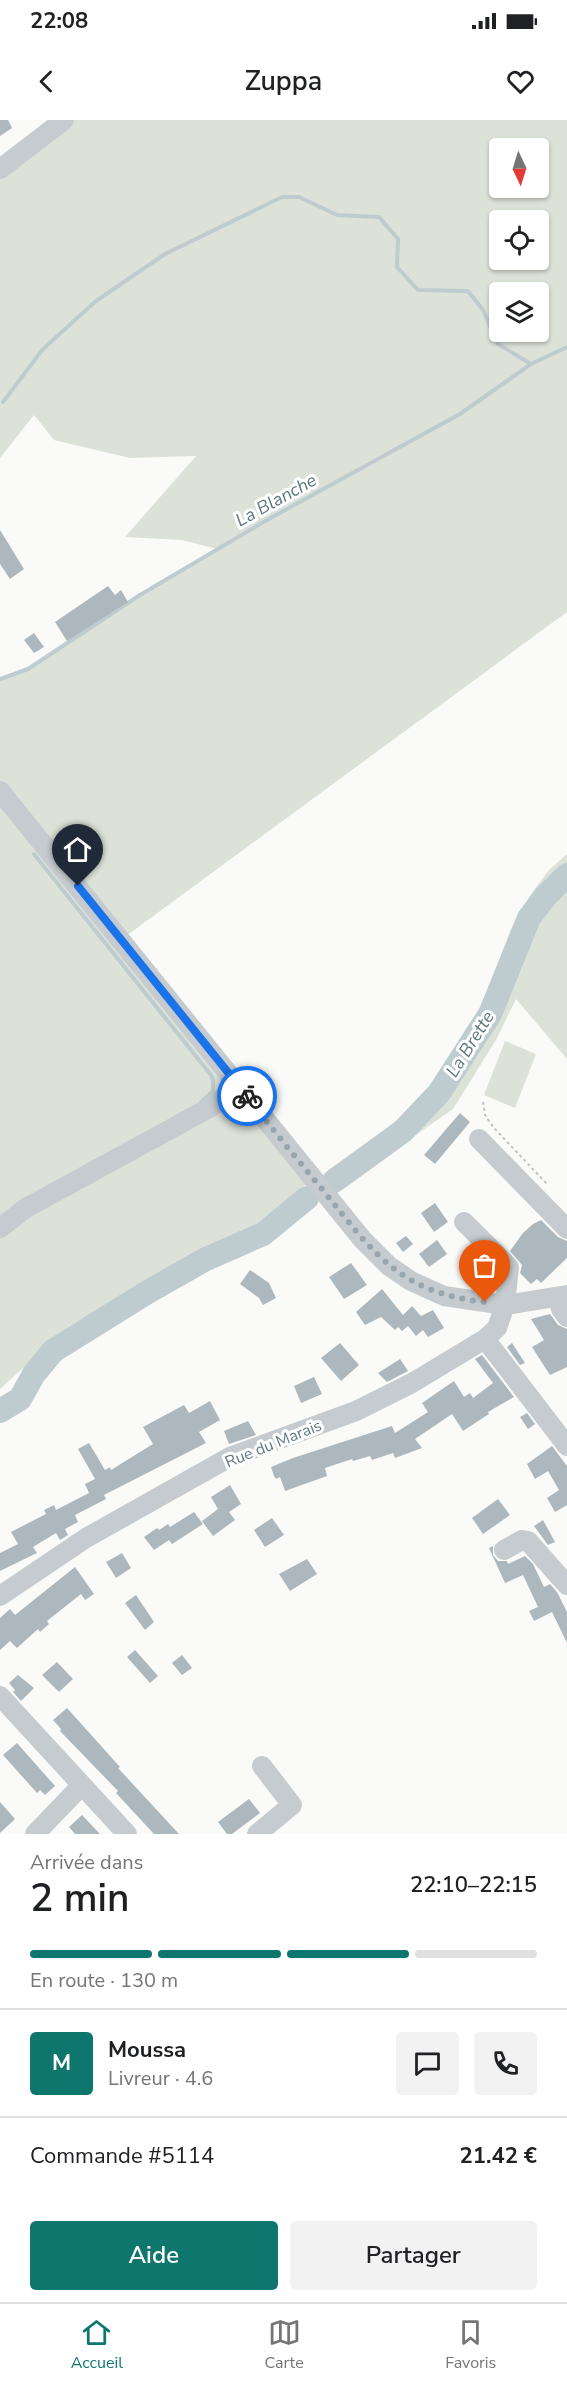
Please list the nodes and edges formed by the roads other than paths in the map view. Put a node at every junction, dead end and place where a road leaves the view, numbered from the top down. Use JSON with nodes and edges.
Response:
{"nodes":[{"id":1,"x":63,"y":120,"type":"edge"},
{"id":2,"x":0,"y":170,"type":"edge"},
{"id":3,"x":0,"y":791,"type":"edge"},
{"id":4,"x":239,"y":1086,"type":"junction"},
{"id":5,"x":479,"y":1139,"type":"dead end"},
{"id":6,"x":464,"y":1222,"type":"dead end"},
{"id":7,"x":0,"y":1228,"type":"edge"},
{"id":8,"x":567,"y":1229,"type":"edge"},
{"id":9,"x":563,"y":1296,"type":"edge"},
{"id":10,"x":505,"y":1305,"type":"junction"},
{"id":11,"x":567,"y":1317,"type":"edge"},
{"id":12,"x":485,"y":1340,"type":"junction"},
{"id":13,"x":567,"y":1446,"type":"edge"},
{"id":14,"x":504,"y":1550,"type":"dead end"},
{"id":15,"x":567,"y":1585,"type":"edge"},
{"id":16,"x":0,"y":1596,"type":"edge"},
{"id":17,"x":0,"y":1696,"type":"edge"},
{"id":18,"x":262,"y":1766,"type":"dead end"},
{"id":19,"x":81,"y":1786,"type":"junction"},
{"id":20,"x":35,"y":1834,"type":"edge"},
{"id":21,"x":127,"y":1834,"type":"edge"},
{"id":22,"x":257,"y":1834,"type":"edge"}],
"edges":[{"from":1,"to":2,"type":"street"},
{"from":3,"to":4,"type":"street"},
{"from":4,"to":7,"type":"street"},
{"from":4,"to":10,"type":"street"},
{"from":5,"to":8,"type":"street"},
{"from":6,"to":10,"type":"street","name":"Rue du Marais"},
{"from":9,"to":10,"type":"street"},
{"from":9,"to":11,"type":"street"},
{"from":10,"to":12,"type":"street","name":"Rue du Marais"},
{"from":12,"to":13,"type":"street"},
{"from":12,"to":16,"type":"street","name":"Rue du Marais"},
{"from":14,"to":15,"type":"street"},
{"from":17,"to":19,"type":"street"},
{"from":18,"to":22,"type":"street"},
{"from":19,"to":20,"type":"street"},
{"from":19,"to":21,"type":"street"}]}
